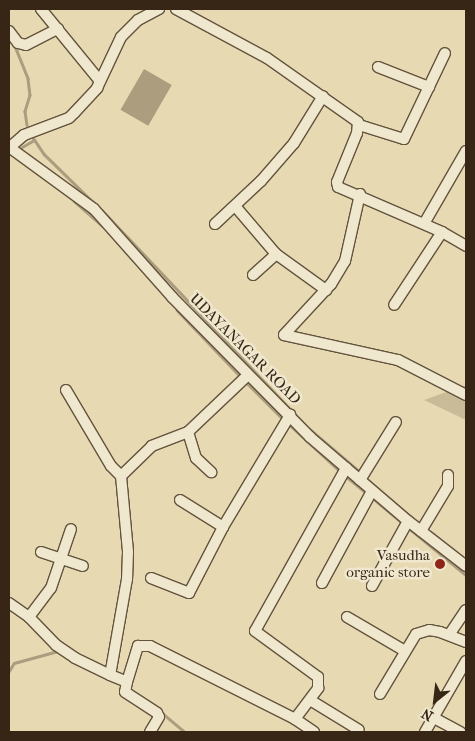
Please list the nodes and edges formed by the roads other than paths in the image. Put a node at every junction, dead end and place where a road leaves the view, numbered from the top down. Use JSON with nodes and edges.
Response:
{"nodes":[{"id":1,"x":41,"y":9,"type":"edge"},
{"id":2,"x":159,"y":9,"type":"edge"},
{"id":3,"x":176,"y":9,"type":"edge"},
{"id":4,"x":58,"y":28,"type":"junction"},
{"id":5,"x":9,"y":31,"type":"edge"},
{"id":6,"x":445,"y":53,"type":"dead end"},
{"id":7,"x":378,"y":67,"type":"dead end"},
{"id":8,"x":100,"y":81,"type":"junction"},
{"id":9,"x":429,"y":87,"type":"junction"},
{"id":10,"x":323,"y":96,"type":"junction"},
{"id":11,"x":360,"y":125,"type":"junction"},
{"id":12,"x":9,"y":147,"type":"edge"},
{"id":13,"x":466,"y":151,"type":"edge"},
{"id":14,"x":360,"y":194,"type":"junction"},
{"id":15,"x":234,"y":206,"type":"junction"},
{"id":16,"x":425,"y":222,"type":"junction"},
{"id":17,"x":215,"y":224,"type":"dead end"},
{"id":18,"x":442,"y":232,"type":"junction"},
{"id":19,"x":466,"y":246,"type":"edge"},
{"id":20,"x":276,"y":254,"type":"junction"},
{"id":21,"x":252,"y":275,"type":"dead end"},
{"id":22,"x":326,"y":290,"type":"junction"},
{"id":23,"x":394,"y":305,"type":"dead end"},
{"id":24,"x":248,"y":375,"type":"junction"},
{"id":25,"x":66,"y":390,"type":"dead end"},
{"id":26,"x":466,"y":395,"type":"edge"},
{"id":27,"x":290,"y":415,"type":"junction"},
{"id":28,"x":396,"y":422,"type":"dead end"},
{"id":29,"x":188,"y":432,"type":"junction"},
{"id":30,"x":346,"y":468,"type":"junction"},
{"id":31,"x":211,"y":472,"type":"dead end"},
{"id":32,"x":448,"y":475,"type":"dead end"},
{"id":33,"x":121,"y":476,"type":"junction"},
{"id":34,"x":360,"y":480,"type":"junction"},
{"id":35,"x":372,"y":490,"type":"junction"},
{"id":36,"x":180,"y":500,"type":"dead end"},
{"id":37,"x":408,"y":521,"type":"junction"},
{"id":38,"x":223,"y":527,"type":"junction"},
{"id":39,"x":71,"y":529,"type":"dead end"},
{"id":40,"x":421,"y":531,"type":"junction"},
{"id":41,"x":41,"y":552,"type":"dead end"},
{"id":42,"x":62,"y":558,"type":"junction"},
{"id":43,"x":83,"y":566,"type":"dead end"},
{"id":44,"x":466,"y":566,"type":"edge"},
{"id":45,"x":151,"y":578,"type":"dead end"},
{"id":46,"x":322,"y":584,"type":"dead end"},
{"id":47,"x":372,"y":586,"type":"dead end"},
{"id":48,"x":10,"y":606,"type":"edge"},
{"id":49,"x":466,"y":610,"type":"edge"},
{"id":50,"x":29,"y":617,"type":"junction"},
{"id":51,"x":347,"y":617,"type":"dead end"},
{"id":52,"x":449,"y":635,"type":"junction"},
{"id":53,"x":466,"y":642,"type":"edge"},
{"id":54,"x":406,"y":651,"type":"junction"},
{"id":55,"x":466,"y":660,"type":"edge"},
{"id":56,"x":110,"y":675,"type":"junction"},
{"id":57,"x":126,"y":686,"type":"junction"},
{"id":58,"x":380,"y":694,"type":"dead end"},
{"id":59,"x":310,"y":700,"type":"junction"},
{"id":60,"x":434,"y":718,"type":"junction"},
{"id":61,"x":295,"y":719,"type":"junction"},
{"id":62,"x":359,"y":730,"type":"dead end"},
{"id":63,"x":150,"y":732,"type":"edge"},
{"id":64,"x":314,"y":732,"type":"edge"},
{"id":65,"x":425,"y":732,"type":"edge"},
{"id":66,"x":460,"y":732,"type":"edge"}],
"edges":[{"from":1,"to":4,"type":"street"},
{"from":2,"to":8,"type":"street"},
{"from":3,"to":10,"type":"street"},
{"from":4,"to":5,"type":"street"},
{"from":4,"to":8,"type":"street"},
{"from":6,"to":9,"type":"street"},
{"from":7,"to":9,"type":"street"},
{"from":8,"to":12,"type":"street"},
{"from":9,"to":11,"type":"street"},
{"from":10,"to":11,"type":"street"},
{"from":10,"to":15,"type":"street"},
{"from":11,"to":14,"type":"street"},
{"from":12,"to":24,"type":"street","name":"UDAYANAGAR ROAD"},
{"from":13,"to":16,"type":"street"},
{"from":14,"to":16,"type":"street"},
{"from":14,"to":22,"type":"street"},
{"from":15,"to":17,"type":"street"},
{"from":15,"to":20,"type":"street"},
{"from":16,"to":18,"type":"street"},
{"from":18,"to":19,"type":"street"},
{"from":18,"to":23,"type":"street"},
{"from":20,"to":21,"type":"street"},
{"from":20,"to":22,"type":"street"},
{"from":22,"to":26,"type":"street"},
{"from":24,"to":27,"type":"street","name":"UDAYANAGAR ROAD"},
{"from":24,"to":29,"type":"street"},
{"from":25,"to":33,"type":"street"},
{"from":27,"to":30,"type":"street","name":"UDAYANAGAR ROAD"},
{"from":27,"to":38,"type":"street"},
{"from":28,"to":34,"type":"street"},
{"from":29,"to":31,"type":"street"},
{"from":29,"to":33,"type":"street"},
{"from":30,"to":34,"type":"street","name":"UDAYANAGAR ROAD"},
{"from":30,"to":59,"type":"street"},
{"from":32,"to":40,"type":"street"},
{"from":33,"to":56,"type":"street"},
{"from":34,"to":35,"type":"street","name":"UDAYANAGAR ROAD"},
{"from":35,"to":37,"type":"street","name":"UDAYANAGAR ROAD"},
{"from":35,"to":46,"type":"street"},
{"from":36,"to":38,"type":"street"},
{"from":37,"to":40,"type":"street","name":"UDAYANAGAR ROAD"},
{"from":37,"to":47,"type":"street"},
{"from":38,"to":45,"type":"street"},
{"from":39,"to":42,"type":"street"},
{"from":40,"to":44,"type":"street","name":"UDAYANAGAR ROAD"},
{"from":41,"to":42,"type":"street"},
{"from":42,"to":43,"type":"street"},
{"from":42,"to":50,"type":"street"},
{"from":48,"to":50,"type":"street"},
{"from":49,"to":52,"type":"street"},
{"from":50,"to":56,"type":"street"},
{"from":51,"to":54,"type":"street"},
{"from":52,"to":53,"type":"street"},
{"from":52,"to":54,"type":"street"},
{"from":54,"to":58,"type":"street"},
{"from":55,"to":60,"type":"street"},
{"from":56,"to":57,"type":"street"},
{"from":57,"to":61,"type":"street"},
{"from":57,"to":63,"type":"street"},
{"from":59,"to":61,"type":"street"},
{"from":59,"to":62,"type":"street"},
{"from":60,"to":65,"type":"street"},
{"from":60,"to":66,"type":"street"},
{"from":61,"to":64,"type":"street"}]}
